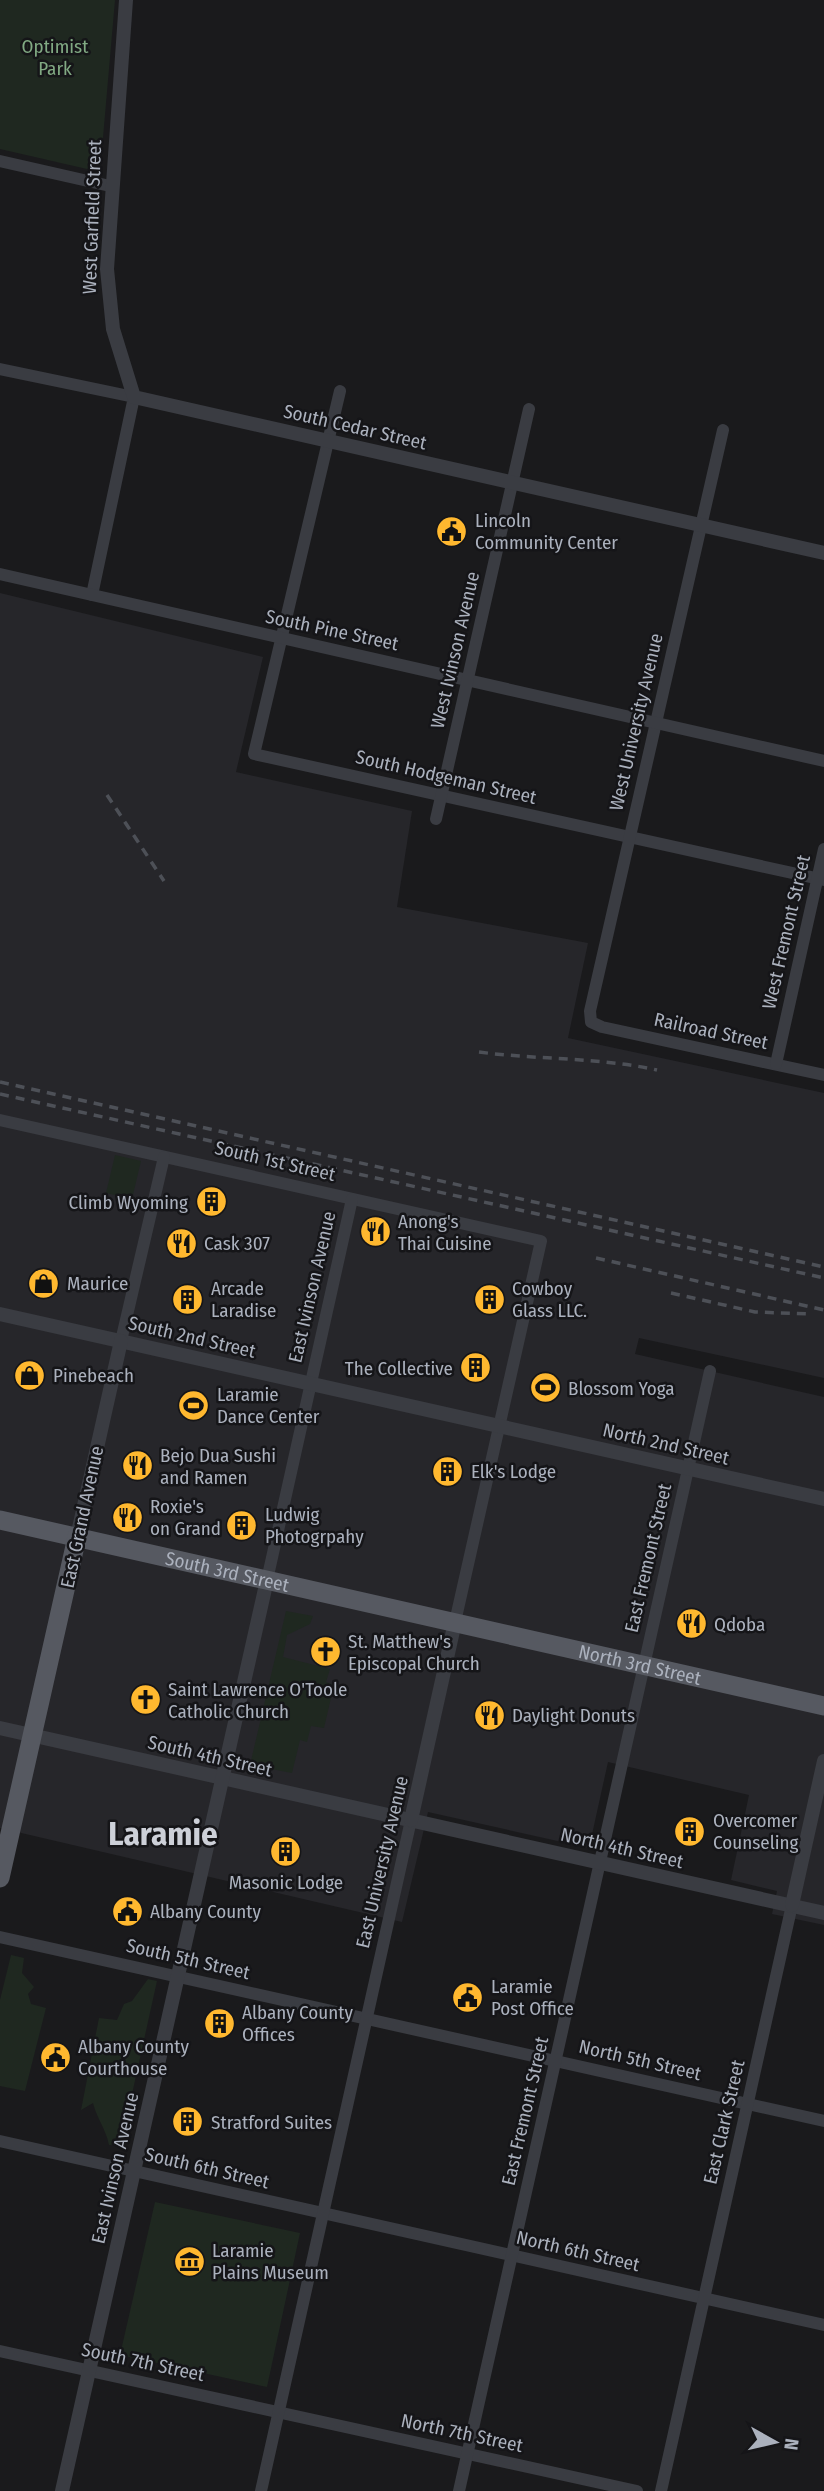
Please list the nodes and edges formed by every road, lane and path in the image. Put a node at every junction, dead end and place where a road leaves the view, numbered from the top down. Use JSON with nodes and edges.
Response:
{"nodes":[{"id":1,"x":126,"y":0,"type":"edge"},
{"id":2,"x":0,"y":162,"type":"edge"},
{"id":3,"x":110,"y":186,"type":"junction"},
{"id":4,"x":0,"y":369,"type":"edge"},
{"id":5,"x":340,"y":391,"type":"dead end"},
{"id":6,"x":134,"y":397,"type":"junction"},
{"id":7,"x":529,"y":408,"type":"dead end"},
{"id":8,"x":723,"y":430,"type":"dead end"},
{"id":9,"x":326,"y":441,"type":"junction"},
{"id":10,"x":513,"y":482,"type":"junction"},
{"id":11,"x":701,"y":525,"type":"junction"},
{"id":12,"x":824,"y":553,"type":"edge"},
{"id":13,"x":0,"y":574,"type":"edge"},
{"id":14,"x":92,"y":595,"type":"junction"},
{"id":15,"x":281,"y":639,"type":"junction"},
{"id":16,"x":468,"y":678,"type":"junction"},
{"id":17,"x":656,"y":721,"type":"junction"},
{"id":18,"x":824,"y":761,"type":"edge"},
{"id":19,"x":442,"y":795,"type":"junction"},
{"id":20,"x":436,"y":819,"type":"dead end"},
{"id":21,"x":630,"y":837,"type":"junction"},
{"id":22,"x":824,"y":849,"type":"edge"},
{"id":23,"x":821,"y":879,"type":"edge"},
{"id":24,"x":591,"y":1022,"type":"joint"},
{"id":25,"x":776,"y":1064,"type":"junction"},
{"id":26,"x":824,"y":1075,"type":"edge"},
{"id":27,"x":0,"y":1121,"type":"edge"},
{"id":28,"x":164,"y":1157,"type":"junction"},
{"id":29,"x":352,"y":1199,"type":"junction"},
{"id":30,"x":541,"y":1241,"type":"joint"},
{"id":31,"x":0,"y":1314,"type":"edge"},
{"id":32,"x":121,"y":1341,"type":"junction"},
{"id":33,"x":710,"y":1371,"type":"dead end"},
{"id":34,"x":311,"y":1383,"type":"junction"},
{"id":35,"x":499,"y":1426,"type":"junction"},
{"id":36,"x":688,"y":1468,"type":"junction"},
{"id":37,"x":824,"y":1499,"type":"edge"},
{"id":38,"x":0,"y":1520,"type":"edge"},
{"id":39,"x":77,"y":1537,"type":"junction"},
{"id":40,"x":267,"y":1580,"type":"junction"},
{"id":41,"x":455,"y":1622,"type":"junction"},
{"id":42,"x":644,"y":1665,"type":"junction"},
{"id":43,"x":824,"y":1706,"type":"edge"},
{"id":44,"x":0,"y":1728,"type":"edge"},
{"id":45,"x":33,"y":1736,"type":"junction"},
{"id":46,"x":824,"y":1761,"type":"edge"},
{"id":47,"x":222,"y":1778,"type":"junction"},
{"id":48,"x":411,"y":1821,"type":"junction"},
{"id":49,"x":600,"y":1863,"type":"junction"},
{"id":50,"x":0,"y":1878,"type":"edge"},
{"id":51,"x":792,"y":1905,"type":"junction"},
{"id":52,"x":824,"y":1913,"type":"edge"},
{"id":53,"x":0,"y":1937,"type":"edge"},
{"id":54,"x":178,"y":1976,"type":"junction"},
{"id":55,"x":367,"y":2018,"type":"junction"},
{"id":56,"x":555,"y":2061,"type":"junction"},
{"id":57,"x":747,"y":2103,"type":"junction"},
{"id":58,"x":824,"y":2121,"type":"edge"},
{"id":59,"x":0,"y":2141,"type":"edge"},
{"id":60,"x":134,"y":2171,"type":"junction"},
{"id":61,"x":323,"y":2213,"type":"junction"},
{"id":62,"x":512,"y":2256,"type":"junction"},
{"id":63,"x":704,"y":2299,"type":"junction"},
{"id":64,"x":824,"y":2325,"type":"edge"},
{"id":65,"x":0,"y":2351,"type":"edge"},
{"id":66,"x":89,"y":2370,"type":"junction"},
{"id":67,"x":278,"y":2412,"type":"junction"},
{"id":68,"x":468,"y":2454,"type":"junction"},
{"id":69,"x":62,"y":2491,"type":"edge"},
{"id":70,"x":261,"y":2491,"type":"edge"},
{"id":71,"x":459,"y":2491,"type":"edge"},
{"id":72,"x":637,"y":2491,"type":"edge"},
{"id":73,"x":662,"y":2491,"type":"edge"}],
"edges":[{"from":1,"to":3,"type":"street","name":"West Garfield Street"},
{"from":2,"to":3,"type":"street"},
{"from":3,"to":6,"type":"street","name":"West Garfield Street"},
{"from":4,"to":6,"type":"street","name":"South Cedar Street"},
{"from":5,"to":9,"type":"street"},
{"from":6,"to":9,"type":"street","name":"South Cedar Street"},
{"from":6,"to":14,"type":"street","name":"West Garfield Street"},
{"from":7,"to":10,"type":"street","name":"West Ivinson Avenue"},
{"from":8,"to":11,"type":"street","name":"West University Avenue"},
{"from":9,"to":10,"type":"street","name":"South Cedar Street"},
{"from":9,"to":15,"type":"street"},
{"from":10,"to":11,"type":"street","name":"South Cedar Street"},
{"from":10,"to":16,"type":"street","name":"West Ivinson Avenue"},
{"from":11,"to":12,"type":"street","name":"South Cedar Street"},
{"from":11,"to":17,"type":"street","name":"West University Avenue"},
{"from":13,"to":14,"type":"street","name":"South Pine Street"},
{"from":14,"to":15,"type":"street","name":"South Pine Street"},
{"from":15,"to":16,"type":"street","name":"South Pine Street"},
{"from":15,"to":19,"type":"street","name":"South Hodgeman Street"},
{"from":16,"to":17,"type":"street","name":"South Pine Street"},
{"from":16,"to":19,"type":"street","name":"West Ivinson Avenue"},
{"from":17,"to":18,"type":"street","name":"South Pine Street"},
{"from":17,"to":21,"type":"street","name":"West University Avenue"},
{"from":19,"to":20,"type":"street","name":"West Ivinson Avenue"},
{"from":19,"to":21,"type":"street","name":"South Hodgeman Street"},
{"from":21,"to":23,"type":"street","name":"South Hodgeman Street"},
{"from":21,"to":24,"type":"street","name":"West University Avenue"},
{"from":22,"to":23,"type":"street","name":"West Fremont Street"},
{"from":23,"to":25,"type":"street","name":"West Fremont Street"},
{"from":24,"to":25,"type":"street","name":"Railroad Street"},
{"from":25,"to":26,"type":"street","name":"Railroad Street"},
{"from":27,"to":28,"type":"street","name":"South 1st Street"},
{"from":28,"to":29,"type":"street","name":"South 1st Street"},
{"from":28,"to":32,"type":"street","name":"East Grand Avenue"},
{"from":29,"to":30,"type":"street","name":"South 1st Street"},
{"from":29,"to":34,"type":"street","name":"East Ivinson Avenue"},
{"from":30,"to":35,"type":"street","name":"East University Avenue"},
{"from":31,"to":32,"type":"street","name":"South 2nd Street"},
{"from":32,"to":34,"type":"street","name":"South 2nd Street"},
{"from":32,"to":39,"type":"street","name":"East Grand Avenue"},
{"from":33,"to":36,"type":"street","name":"East Fremont Street"},
{"from":34,"to":35,"type":"street","name":"South 2nd Street"},
{"from":34,"to":40,"type":"street","name":"East Ivinson Avenue"},
{"from":35,"to":36,"type":"street","name":"North 2nd Street"},
{"from":35,"to":41,"type":"street","name":"East University Avenue"},
{"from":36,"to":37,"type":"street","name":"North 2nd Street"},
{"from":36,"to":42,"type":"street","name":"East Fremont Street"},
{"from":38,"to":39,"type":"main road","name":"South 3rd Street"},
{"from":39,"to":40,"type":"main road","name":"South 3rd Street"},
{"from":39,"to":45,"type":"main road","name":"East Grand Avenue"},
{"from":40,"to":41,"type":"main road","name":"South 3rd Street"},
{"from":40,"to":47,"type":"street","name":"East Ivinson Avenue"},
{"from":41,"to":42,"type":"main road","name":"North 3rd Street"},
{"from":41,"to":48,"type":"street","name":"East University Avenue"},
{"from":42,"to":43,"type":"main road","name":"North 3rd Street"},
{"from":42,"to":49,"type":"street","name":"East Fremont Street"},
{"from":44,"to":45,"type":"street","name":"South 4th Street"},
{"from":45,"to":47,"type":"street","name":"South 4th Street"},
{"from":45,"to":50,"type":"main road","name":"East Grand Avenue"},
{"from":46,"to":51,"type":"street","name":"East Clark Street"},
{"from":47,"to":48,"type":"street","name":"South 4th Street"},
{"from":47,"to":54,"type":"street","name":"East Ivinson Avenue"},
{"from":48,"to":49,"type":"street","name":"North 4th Street"},
{"from":48,"to":55,"type":"street","name":"East University Avenue"},
{"from":49,"to":51,"type":"street","name":"North 4th Street"},
{"from":49,"to":56,"type":"street","name":"East Fremont Street"},
{"from":51,"to":52,"type":"street","name":"North 4th Street"},
{"from":51,"to":57,"type":"street","name":"East Clark Street"},
{"from":53,"to":54,"type":"street","name":"South 5th Street"},
{"from":54,"to":55,"type":"street","name":"South 5th Street"},
{"from":54,"to":60,"type":"street","name":"East Ivinson Avenue"},
{"from":55,"to":56,"type":"street","name":"North 5th Street"},
{"from":55,"to":61,"type":"street","name":"East University Avenue"},
{"from":56,"to":57,"type":"street","name":"North 5th Street"},
{"from":56,"to":62,"type":"street","name":"East Fremont Street"},
{"from":57,"to":58,"type":"street","name":"North 5th Street"},
{"from":57,"to":63,"type":"street","name":"East Clark Street"},
{"from":59,"to":60,"type":"street","name":"South 6th Street"},
{"from":60,"to":61,"type":"street","name":"South 6th Street"},
{"from":60,"to":66,"type":"street","name":"East Ivinson Avenue"},
{"from":61,"to":62,"type":"street","name":"North 6th Street"},
{"from":61,"to":67,"type":"street","name":"East University Avenue"},
{"from":62,"to":63,"type":"street","name":"North 6th Street"},
{"from":62,"to":68,"type":"street","name":"East Fremont Street"},
{"from":63,"to":64,"type":"street","name":"North 6th Street"},
{"from":63,"to":73,"type":"street","name":"East Clark Street"},
{"from":65,"to":66,"type":"street","name":"South 7th Street"},
{"from":66,"to":67,"type":"street","name":"South 7th Street"},
{"from":66,"to":69,"type":"street","name":"East Ivinson Avenue"},
{"from":67,"to":68,"type":"street","name":"North 7th Street"},
{"from":67,"to":70,"type":"street","name":"East University Avenue"},
{"from":68,"to":71,"type":"street","name":"East Fremont Street"},
{"from":68,"to":72,"type":"street","name":"North 7th Street"}]}
